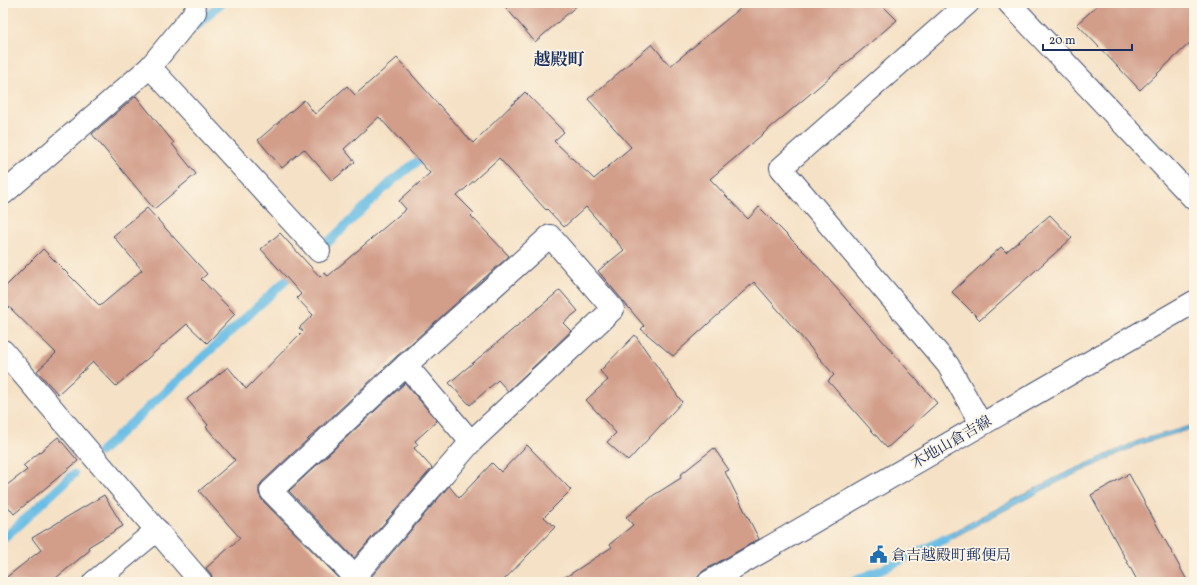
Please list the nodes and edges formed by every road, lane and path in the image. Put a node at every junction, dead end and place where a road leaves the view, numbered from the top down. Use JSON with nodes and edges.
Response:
{"nodes":[{"id":1,"x":968,"y":3,"type":"edge"},
{"id":2,"x":1009,"y":3,"type":"edge"},
{"id":3,"x":195,"y":12,"type":"dead end"},
{"id":4,"x":150,"y":67,"type":"junction"},
{"id":5,"x":3,"y":194,"type":"edge"},
{"id":6,"x":1194,"y":198,"type":"edge"},
{"id":7,"x":319,"y":251,"type":"dead end"},
{"id":8,"x":1194,"y":302,"type":"edge"},
{"id":9,"x":3,"y":351,"type":"edge"},
{"id":10,"x":406,"y":365,"type":"junction"},
{"id":11,"x":981,"y":424,"type":"junction"},
{"id":12,"x":471,"y":442,"type":"junction"},
{"id":13,"x":157,"y":530,"type":"junction"},
{"id":14,"x":357,"y":579,"type":"edge"},
{"id":15,"x":94,"y":582,"type":"edge"},
{"id":16,"x":201,"y":582,"type":"edge"},
{"id":17,"x":709,"y":582,"type":"edge"}],
"edges":[{"from":1,"to":11,"type":"street"},
{"from":2,"to":6,"type":"street"},
{"from":3,"to":4,"type":"street"},
{"from":4,"to":5,"type":"street"},
{"from":4,"to":7,"type":"street"},
{"from":8,"to":11,"type":"street","name":"木地山倉吉線"},
{"from":9,"to":13,"type":"street"},
{"from":10,"to":12,"type":"street"},
{"from":10,"to":12,"type":"street"},
{"from":10,"to":14,"type":"street"},
{"from":11,"to":17,"type":"street","name":"木地山倉吉線"},
{"from":12,"to":14,"type":"street"},
{"from":13,"to":15,"type":"street"},
{"from":13,"to":16,"type":"street"}]}
